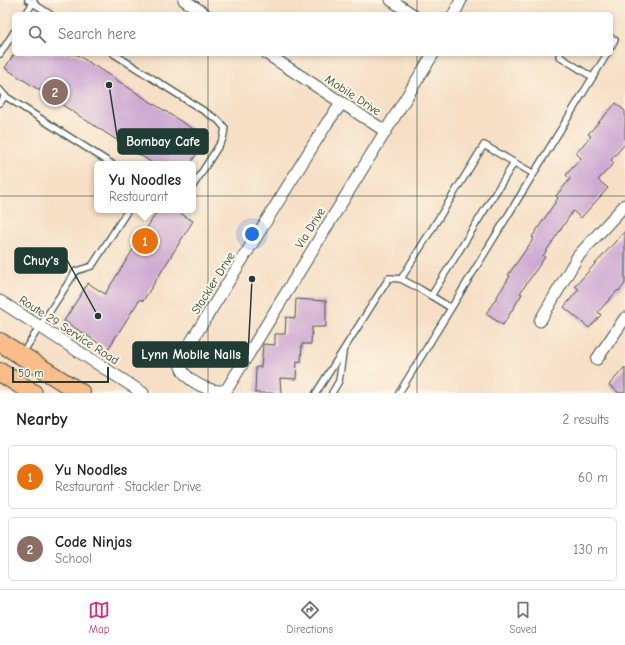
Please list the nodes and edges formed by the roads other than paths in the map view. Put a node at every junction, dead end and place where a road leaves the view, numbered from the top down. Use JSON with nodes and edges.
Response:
{"nodes":[{"id":1,"x":184,"y":0,"type":"edge"},
{"id":2,"x":391,"y":0,"type":"edge"},
{"id":3,"x":461,"y":0,"type":"edge"},
{"id":4,"x":32,"y":1,"type":"edge"},
{"id":5,"x":27,"y":12,"type":"edge"},
{"id":6,"x":47,"y":12,"type":"edge"},
{"id":7,"x":202,"y":12,"type":"edge"},
{"id":8,"x":409,"y":12,"type":"edge"},
{"id":9,"x":455,"y":12,"type":"edge"},
{"id":10,"x":12,"y":35,"type":"edge"},
{"id":11,"x":0,"y":54,"type":"edge"},
{"id":12,"x":117,"y":56,"type":"edge"},
{"id":13,"x":270,"y":56,"type":"edge"},
{"id":14,"x":432,"y":56,"type":"edge"},
{"id":15,"x":559,"y":56,"type":"edge"},
{"id":16,"x":606,"y":56,"type":"edge"},
{"id":17,"x":592,"y":77,"type":"junction"},
{"id":18,"x":0,"y":90,"type":"edge"},
{"id":19,"x":5,"y":96,"type":"junction"},
{"id":20,"x":0,"y":103,"type":"edge"},
{"id":21,"x":342,"y":103,"type":"junction"},
{"id":22,"x":385,"y":131,"type":"junction"},
{"id":23,"x":107,"y":161,"type":"edge"},
{"id":24,"x":514,"y":163,"type":"junction"},
{"id":25,"x":534,"y":174,"type":"junction"},
{"id":26,"x":196,"y":181,"type":"edge"},
{"id":27,"x":625,"y":205,"type":"edge"},
{"id":28,"x":126,"y":213,"type":"edge"},
{"id":29,"x":401,"y":279,"type":"junction"},
{"id":30,"x":431,"y":296,"type":"junction"},
{"id":31,"x":0,"y":301,"type":"edge"},
{"id":32,"x":451,"y":308,"type":"junction"},
{"id":33,"x":625,"y":318,"type":"edge"},
{"id":34,"x":540,"y":321,"type":"dead end"},
{"id":35,"x":40,"y":326,"type":"junction"},
{"id":36,"x":0,"y":342,"type":"edge"},
{"id":37,"x":343,"y":351,"type":"junction"},
{"id":38,"x":21,"y":356,"type":"junction"},
{"id":39,"x":597,"y":359,"type":"dead end"},
{"id":40,"x":1,"y":374,"type":"edge"},
{"id":41,"x":194,"y":389,"type":"edge"},
{"id":42,"x":33,"y":393,"type":"edge"},
{"id":43,"x":81,"y":393,"type":"edge"},
{"id":44,"x":143,"y":393,"type":"edge"},
{"id":45,"x":316,"y":393,"type":"edge"},
{"id":46,"x":332,"y":393,"type":"edge"},
{"id":47,"x":399,"y":393,"type":"edge"}],
"edges":[{"from":1,"to":7,"type":"street"},
{"from":2,"to":8,"type":"street"},
{"from":3,"to":9,"type":"street"},
{"from":4,"to":5,"type":"lane"},
{"from":4,"to":6,"type":"lane"},
{"from":10,"to":11,"type":"lane"},
{"from":12,"to":26,"type":"lane"},
{"from":13,"to":21,"type":"street","name":"Mobile Drive"},
{"from":14,"to":22,"type":"street","name":"Via Drive"},
{"from":15,"to":17,"type":"lane"},
{"from":16,"to":17,"type":"lane"},
{"from":17,"to":25,"type":"lane"},
{"from":18,"to":19,"type":"lane"},
{"from":19,"to":20,"type":"lane"},
{"from":19,"to":23,"type":"lane"},
{"from":21,"to":22,"type":"street","name":"Mobile Drive"},
{"from":21,"to":41,"type":"street","name":"Stackler Drive"},
{"from":22,"to":41,"type":"street","name":"Via Drive"},
{"from":24,"to":25,"type":"lane"},
{"from":24,"to":29,"type":"lane"},
{"from":24,"to":30,"type":"lane"},
{"from":25,"to":32,"type":"lane"},
{"from":27,"to":34,"type":"street"},
{"from":28,"to":35,"type":"lane"},
{"from":29,"to":30,"type":"lane"},
{"from":29,"to":37,"type":"lane"},
{"from":30,"to":32,"type":"lane"},
{"from":31,"to":35,"type":"street","name":"Route 29 Service Road"},
{"from":32,"to":47,"type":"lane"},
{"from":33,"to":39,"type":"street"},
{"from":35,"to":38,"type":"lane"},
{"from":35,"to":44,"type":"street","name":"Route 29 Service Road"},
{"from":36,"to":38,"type":"main road"},
{"from":37,"to":45,"type":"lane"},
{"from":37,"to":46,"type":"lane"},
{"from":38,"to":43,"type":"main road"},
{"from":40,"to":42,"type":"main road"}]}
